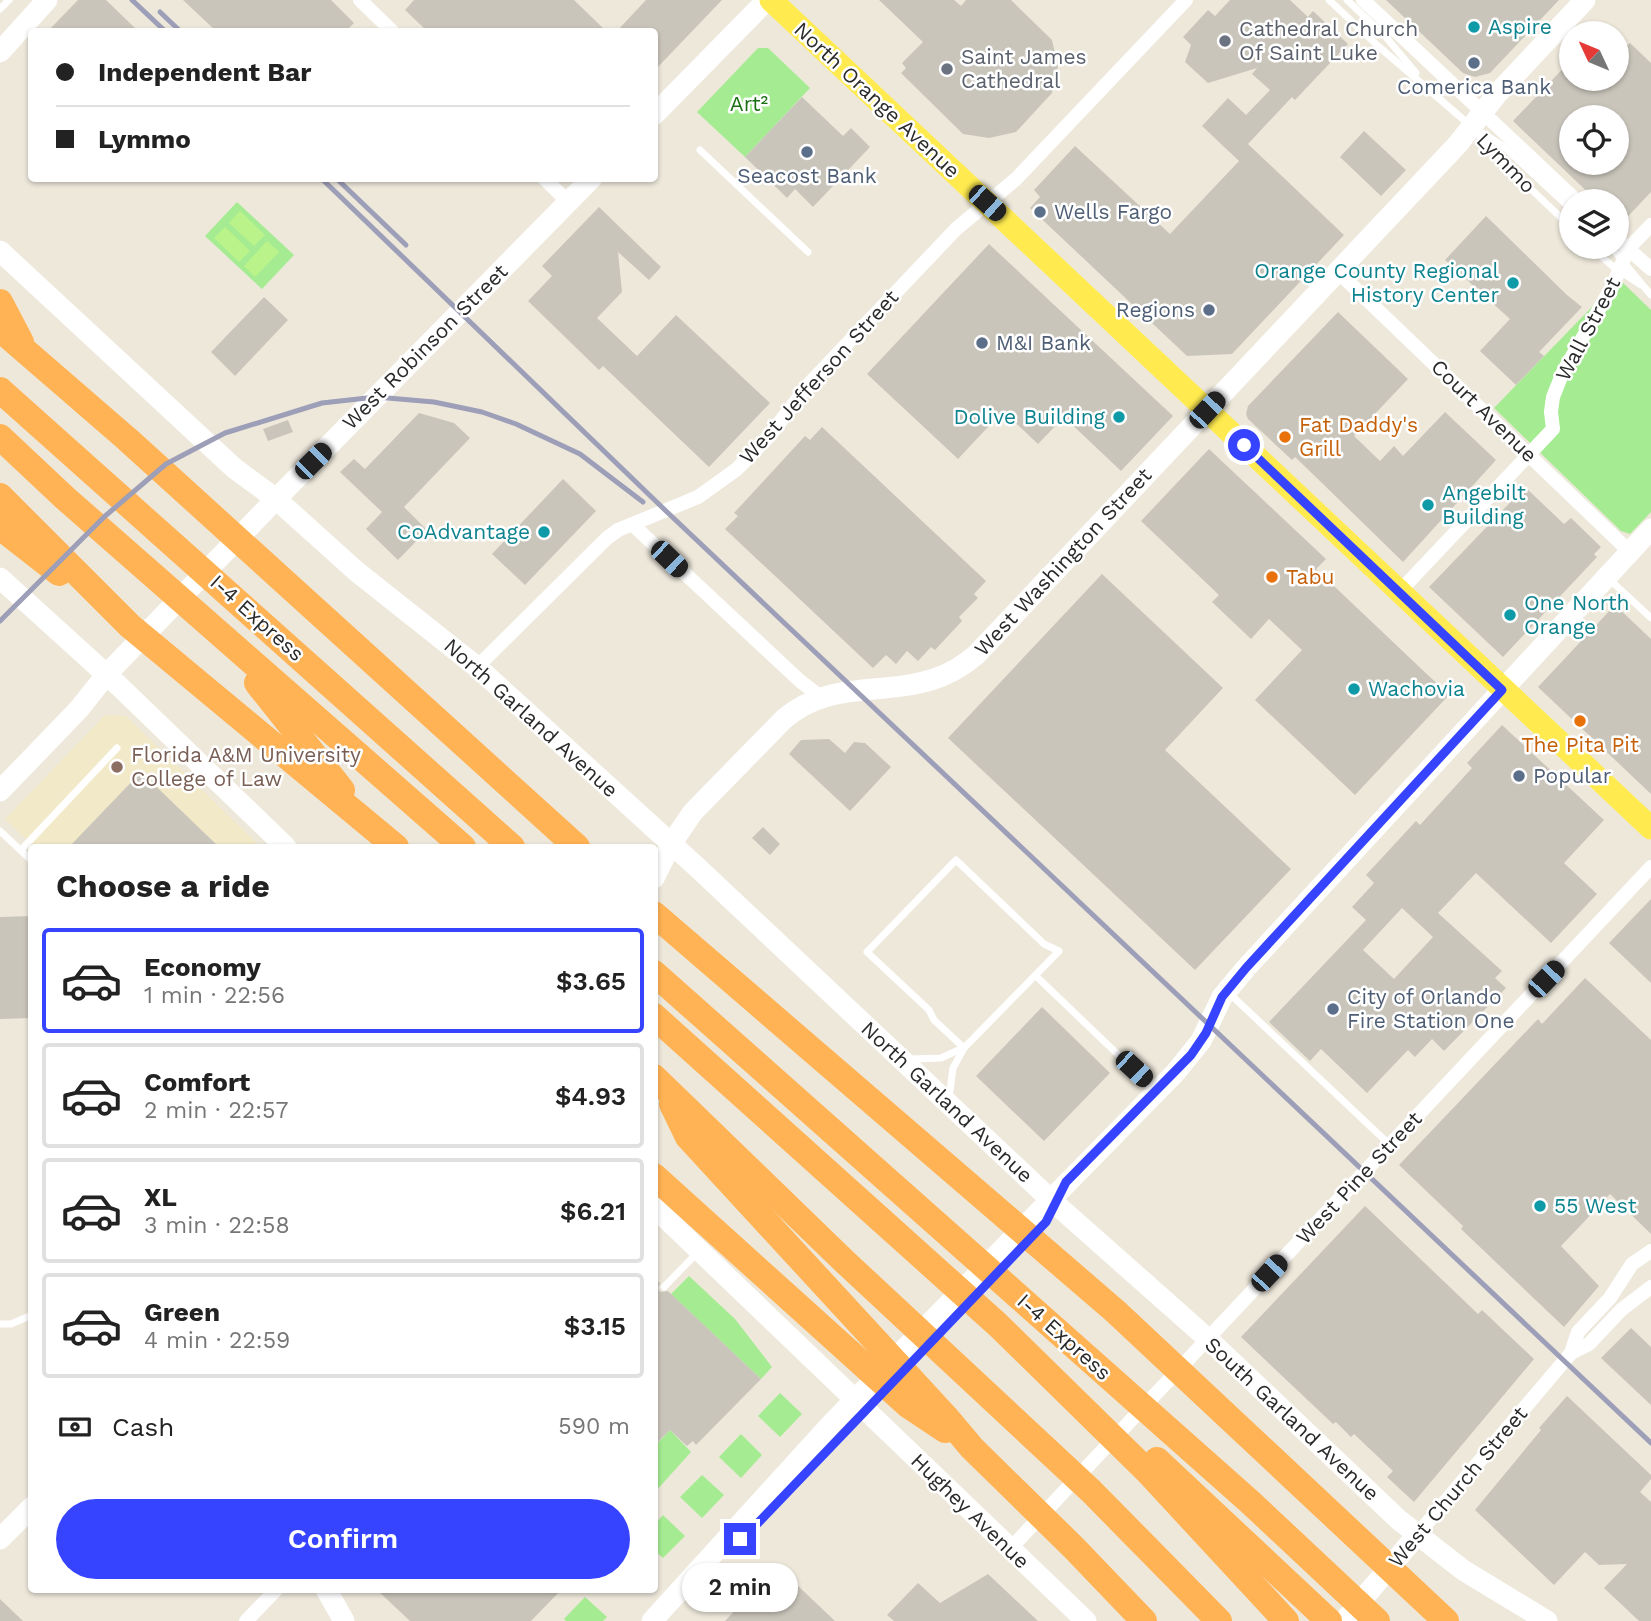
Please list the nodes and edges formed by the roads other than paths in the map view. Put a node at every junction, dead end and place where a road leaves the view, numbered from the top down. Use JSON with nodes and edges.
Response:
{"nodes":[{"id":1,"x":9,"y":0,"type":"edge"},
{"id":2,"x":360,"y":0,"type":"edge"},
{"id":3,"x":769,"y":0,"type":"edge"},
{"id":4,"x":1186,"y":0,"type":"edge"},
{"id":5,"x":1329,"y":0,"type":"edge"},
{"id":6,"x":1347,"y":0,"type":"edge"},
{"id":7,"x":1363,"y":0,"type":"edge"},
{"id":8,"x":1585,"y":0,"type":"edge"},
{"id":9,"x":44,"y":1,"type":"edge"},
{"id":10,"x":0,"y":9,"type":"edge"},
{"id":11,"x":389,"y":28,"type":"edge"},
{"id":12,"x":0,"y":52,"type":"edge"},
{"id":13,"x":1428,"y":87,"type":"junction"},
{"id":14,"x":658,"y":111,"type":"edge"},
{"id":15,"x":1477,"y":119,"type":"junction"},
{"id":16,"x":700,"y":150,"type":"dead end"},
{"id":17,"x":548,"y":182,"type":"edge"},
{"id":18,"x":588,"y":182,"type":"edge"},
{"id":19,"x":1562,"y":189,"type":"edge"},
{"id":20,"x":1559,"y":198,"type":"edge"},
{"id":21,"x":568,"y":202,"type":"junction"},
{"id":22,"x":987,"y":203,"type":"junction"},
{"id":23,"x":1559,"y":216,"type":"edge"},
{"id":24,"x":1651,"y":225,"type":"edge"},
{"id":25,"x":0,"y":251,"type":"edge"},
{"id":26,"x":808,"y":252,"type":"dead end"},
{"id":27,"x":1624,"y":260,"type":"junction"},
{"id":28,"x":1651,"y":269,"type":"edge"},
{"id":29,"x":1337,"y":271,"type":"junction"},
{"id":30,"x":1651,"y":295,"type":"edge"},
{"id":31,"x":0,"y":302,"type":"edge"},
{"id":32,"x":0,"y":329,"type":"edge"},
{"id":33,"x":27,"y":353,"type":"junction"},
{"id":34,"x":0,"y":390,"type":"edge"},
{"id":35,"x":1207,"y":410,"type":"junction"},
{"id":36,"x":0,"y":437,"type":"edge"},
{"id":37,"x":1529,"y":454,"type":"junction"},
{"id":38,"x":0,"y":496,"type":"edge"},
{"id":39,"x":276,"y":499,"type":"junction"},
{"id":40,"x":633,"y":525,"type":"junction"},
{"id":41,"x":0,"y":527,"type":"edge"},
{"id":42,"x":1651,"y":529,"type":"edge"},
{"id":43,"x":28,"y":536,"type":"junction"},
{"id":44,"x":1630,"y":552,"type":"junction"},
{"id":45,"x":1607,"y":577,"type":"junction"},
{"id":46,"x":0,"y":579,"type":"edge"},
{"id":47,"x":1400,"y":591,"type":"junction"},
{"id":48,"x":1651,"y":618,"type":"edge"},
{"id":49,"x":212,"y":627,"type":"junction"},
{"id":50,"x":477,"y":667,"type":"junction"},
{"id":51,"x":106,"y":675,"type":"junction"},
{"id":52,"x":1502,"y":690,"type":"junction"},
{"id":53,"x":821,"y":697,"type":"junction"},
{"id":54,"x":117,"y":748,"type":"dead end"},
{"id":55,"x":0,"y":791,"type":"edge"},
{"id":56,"x":1651,"y":828,"type":"edge"},
{"id":57,"x":0,"y":831,"type":"edge"},
{"id":58,"x":283,"y":844,"type":"edge"},
{"id":59,"x":378,"y":844,"type":"edge"},
{"id":60,"x":392,"y":844,"type":"edge"},
{"id":61,"x":460,"y":844,"type":"edge"},
{"id":62,"x":510,"y":844,"type":"edge"},
{"id":63,"x":574,"y":844,"type":"edge"},
{"id":64,"x":663,"y":848,"type":"edge"},
{"id":65,"x":21,"y":850,"type":"junction"},
{"id":66,"x":28,"y":856,"type":"edge"},
{"id":67,"x":1651,"y":867,"type":"edge"},
{"id":68,"x":658,"y":917,"type":"edge"},
{"id":69,"x":1036,"y":976,"type":"junction"},
{"id":70,"x":658,"y":977,"type":"edge"},
{"id":71,"x":1227,"y":991,"type":"junction"},
{"id":72,"x":658,"y":1020,"type":"edge"},
{"id":73,"x":964,"y":1048,"type":"junction"},
{"id":74,"x":902,"y":1059,"type":"junction"},
{"id":75,"x":659,"y":1081,"type":"edge"},
{"id":76,"x":1157,"y":1091,"type":"junction"},
{"id":77,"x":949,"y":1104,"type":"junction"},
{"id":78,"x":1390,"y":1145,"type":"junction"},
{"id":79,"x":658,"y":1180,"type":"edge"},
{"id":80,"x":1052,"y":1201,"type":"junction"},
{"id":81,"x":658,"y":1211,"type":"edge"},
{"id":82,"x":700,"y":1250,"type":"junction"},
{"id":83,"x":1648,"y":1256,"type":"edge"},
{"id":84,"x":1626,"y":1273,"type":"junction"},
{"id":85,"x":664,"y":1287,"type":"dead end"},
{"id":86,"x":1648,"y":1289,"type":"edge"},
{"id":87,"x":28,"y":1317,"type":"edge"},
{"id":88,"x":0,"y":1324,"type":"edge"},
{"id":89,"x":998,"y":1325,"type":"junction"},
{"id":90,"x":1208,"y":1339,"type":"junction"},
{"id":91,"x":1570,"y":1353,"type":"junction"},
{"id":92,"x":860,"y":1405,"type":"junction"},
{"id":93,"x":972,"y":1448,"type":"junction"},
{"id":94,"x":28,"y":1511,"type":"edge"},
{"id":95,"x":1417,"y":1535,"type":"junction"},
{"id":96,"x":0,"y":1539,"type":"edge"},
{"id":97,"x":1010,"y":1549,"type":"junction"},
{"id":98,"x":273,"y":1593,"type":"edge"},
{"id":99,"x":328,"y":1593,"type":"edge"},
{"id":100,"x":246,"y":1621,"type":"edge"},
{"id":101,"x":344,"y":1621,"type":"edge"},
{"id":102,"x":652,"y":1621,"type":"edge"},
{"id":103,"x":657,"y":1621,"type":"edge"},
{"id":104,"x":1087,"y":1621,"type":"edge"},
{"id":105,"x":1144,"y":1621,"type":"edge"},
{"id":106,"x":1219,"y":1621,"type":"edge"},
{"id":107,"x":1286,"y":1621,"type":"edge"},
{"id":108,"x":1329,"y":1621,"type":"edge"},
{"id":109,"x":1344,"y":1621,"type":"edge"},
{"id":110,"x":1377,"y":1621,"type":"edge"},
{"id":111,"x":1446,"y":1621,"type":"edge"},
{"id":112,"x":1547,"y":1621,"type":"edge"}],
"edges":[{"from":1,"to":10,"type":"lane"},
{"from":2,"to":11,"type":"street"},
{"from":3,"to":14,"type":"street"},
{"from":3,"to":22,"type":"main road","name":"North Orange Avenue"},
{"from":4,"to":22,"type":"street","name":"West Jefferson Street"},
{"from":5,"to":13,"type":"lane","name":"Lymmo"},
{"from":6,"to":13,"type":"lane","name":"Lymmo"},
{"from":7,"to":15,"type":"street"},
{"from":8,"to":15,"type":"street","name":"West Washington Street"},
{"from":9,"to":12,"type":"street"},
{"from":13,"to":15,"type":"lane","name":"Lymmo"},
{"from":15,"to":19,"type":"street"},
{"from":15,"to":20,"type":"lane","name":"Lymmo"},
{"from":15,"to":23,"type":"lane","name":"Lymmo"},
{"from":15,"to":29,"type":"street","name":"West Washington Street"},
{"from":16,"to":26,"type":"lane"},
{"from":17,"to":21,"type":"street"},
{"from":18,"to":21,"type":"street","name":"West Robinson Street"},
{"from":21,"to":39,"type":"street","name":"West Robinson Street"},
{"from":22,"to":35,"type":"main road","name":"North Orange Avenue"},
{"from":22,"to":40,"type":"street","name":"West Jefferson Street"},
{"from":24,"to":27,"type":"street","name":"Wall Street"},
{"from":25,"to":39,"type":"street","name":"North Garland Avenue"},
{"from":27,"to":28,"type":"street"},
{"from":27,"to":30,"type":"lane"},
{"from":27,"to":37,"type":"street","name":"Wall Street"},
{"from":29,"to":35,"type":"street","name":"West Washington Street"},
{"from":29,"to":37,"type":"street","name":"Court Avenue"},
{"from":31,"to":33,"type":"highway"},
{"from":32,"to":33,"type":"highway"},
{"from":33,"to":63,"type":"highway"},
{"from":34,"to":62,"type":"highway","name":"I-4 Express"},
{"from":35,"to":47,"type":"main road","name":"North Orange Avenue"},
{"from":35,"to":53,"type":"street","name":"West Washington Street"},
{"from":36,"to":49,"type":"highway","name":"I-4 Express"},
{"from":37,"to":44,"type":"street","name":"Court Avenue"},
{"from":37,"to":47,"type":"street","name":"Wall Street"},
{"from":38,"to":43,"type":"highway"},
{"from":39,"to":50,"type":"street","name":"North Garland Avenue"},
{"from":39,"to":51,"type":"street","name":"West Robinson Street"},
{"from":40,"to":50,"type":"street","name":"West Jefferson Street"},
{"from":40,"to":53,"type":"street"},
{"from":41,"to":43,"type":"highway"},
{"from":42,"to":44,"type":"street"},
{"from":43,"to":60,"type":"highway"},
{"from":44,"to":45,"type":"street"},
{"from":45,"to":48,"type":"lane"},
{"from":45,"to":52,"type":"street"},
{"from":46,"to":51,"type":"street"},
{"from":47,"to":52,"type":"main road","name":"North Orange Avenue"},
{"from":49,"to":59,"type":"highway"},
{"from":49,"to":61,"type":"highway","name":"I-4 Express"},
{"from":50,"to":64,"type":"street","name":"North Garland Avenue"},
{"from":51,"to":55,"type":"street","name":"West Robinson Street"},
{"from":51,"to":58,"type":"street"},
{"from":52,"to":56,"type":"main road","name":"North Orange Avenue"},
{"from":52,"to":71,"type":"street"},
{"from":53,"to":64,"type":"street","name":"West Washington Street"},
{"from":54,"to":65,"type":"lane"},
{"from":57,"to":65,"type":"lane"},
{"from":64,"to":74,"type":"street","name":"North Garland Avenue"},
{"from":65,"to":66,"type":"lane"},
{"from":67,"to":78,"type":"street","name":"West Pine Street"},
{"from":68,"to":111,"type":"highway"},
{"from":69,"to":73,"type":"lane"},
{"from":69,"to":73,"type":"lane"},
{"from":69,"to":76,"type":"lane"},
{"from":70,"to":110,"type":"highway","name":"I-4 Express"},
{"from":71,"to":76,"type":"street"},
{"from":71,"to":78,"type":"lane"},
{"from":72,"to":89,"type":"highway","name":"I-4 Express"},
{"from":73,"to":74,"type":"lane"},
{"from":73,"to":77,"type":"lane"},
{"from":74,"to":77,"type":"street","name":"North Garland Avenue"},
{"from":75,"to":93,"type":"highway"},
{"from":75,"to":106,"type":"highway"},
{"from":76,"to":80,"type":"street"},
{"from":77,"to":80,"type":"street","name":"North Garland Avenue"},
{"from":78,"to":90,"type":"street","name":"West Pine Street"},
{"from":79,"to":93,"type":"highway"},
{"from":80,"to":90,"type":"street","name":"South Garland Avenue"},
{"from":80,"to":92,"type":"street"},
{"from":81,"to":82,"type":"street","name":"Hughey Avenue"},
{"from":82,"to":85,"type":"lane"},
{"from":82,"to":92,"type":"street","name":"Hughey Avenue"},
{"from":83,"to":84,"type":"street","name":"West Church Street"},
{"from":84,"to":86,"type":"street"},
{"from":84,"to":91,"type":"street","name":"West Church Street"},
{"from":86,"to":91,"type":"street","name":"West Church Street"},
{"from":87,"to":88,"type":"lane"},
{"from":89,"to":107,"type":"highway","name":"I-4 Express"},
{"from":89,"to":108,"type":"highway"},
{"from":90,"to":95,"type":"street","name":"South Garland Avenue"},
{"from":90,"to":97,"type":"street","name":"West Pine Street"},
{"from":91,"to":95,"type":"street","name":"West Church Street"},
{"from":92,"to":97,"type":"street","name":"Hughey Avenue"},
{"from":92,"to":102,"type":"street"},
{"from":92,"to":103,"type":"lane"},
{"from":93,"to":105,"type":"highway"},
{"from":94,"to":96,"type":"street"},
{"from":95,"to":109,"type":"street","name":"West Church Street"},
{"from":95,"to":112,"type":"street","name":"South Garland Avenue"},
{"from":97,"to":104,"type":"street","name":"Hughey Avenue"},
{"from":98,"to":100,"type":"street"},
{"from":99,"to":101,"type":"street"}]}
